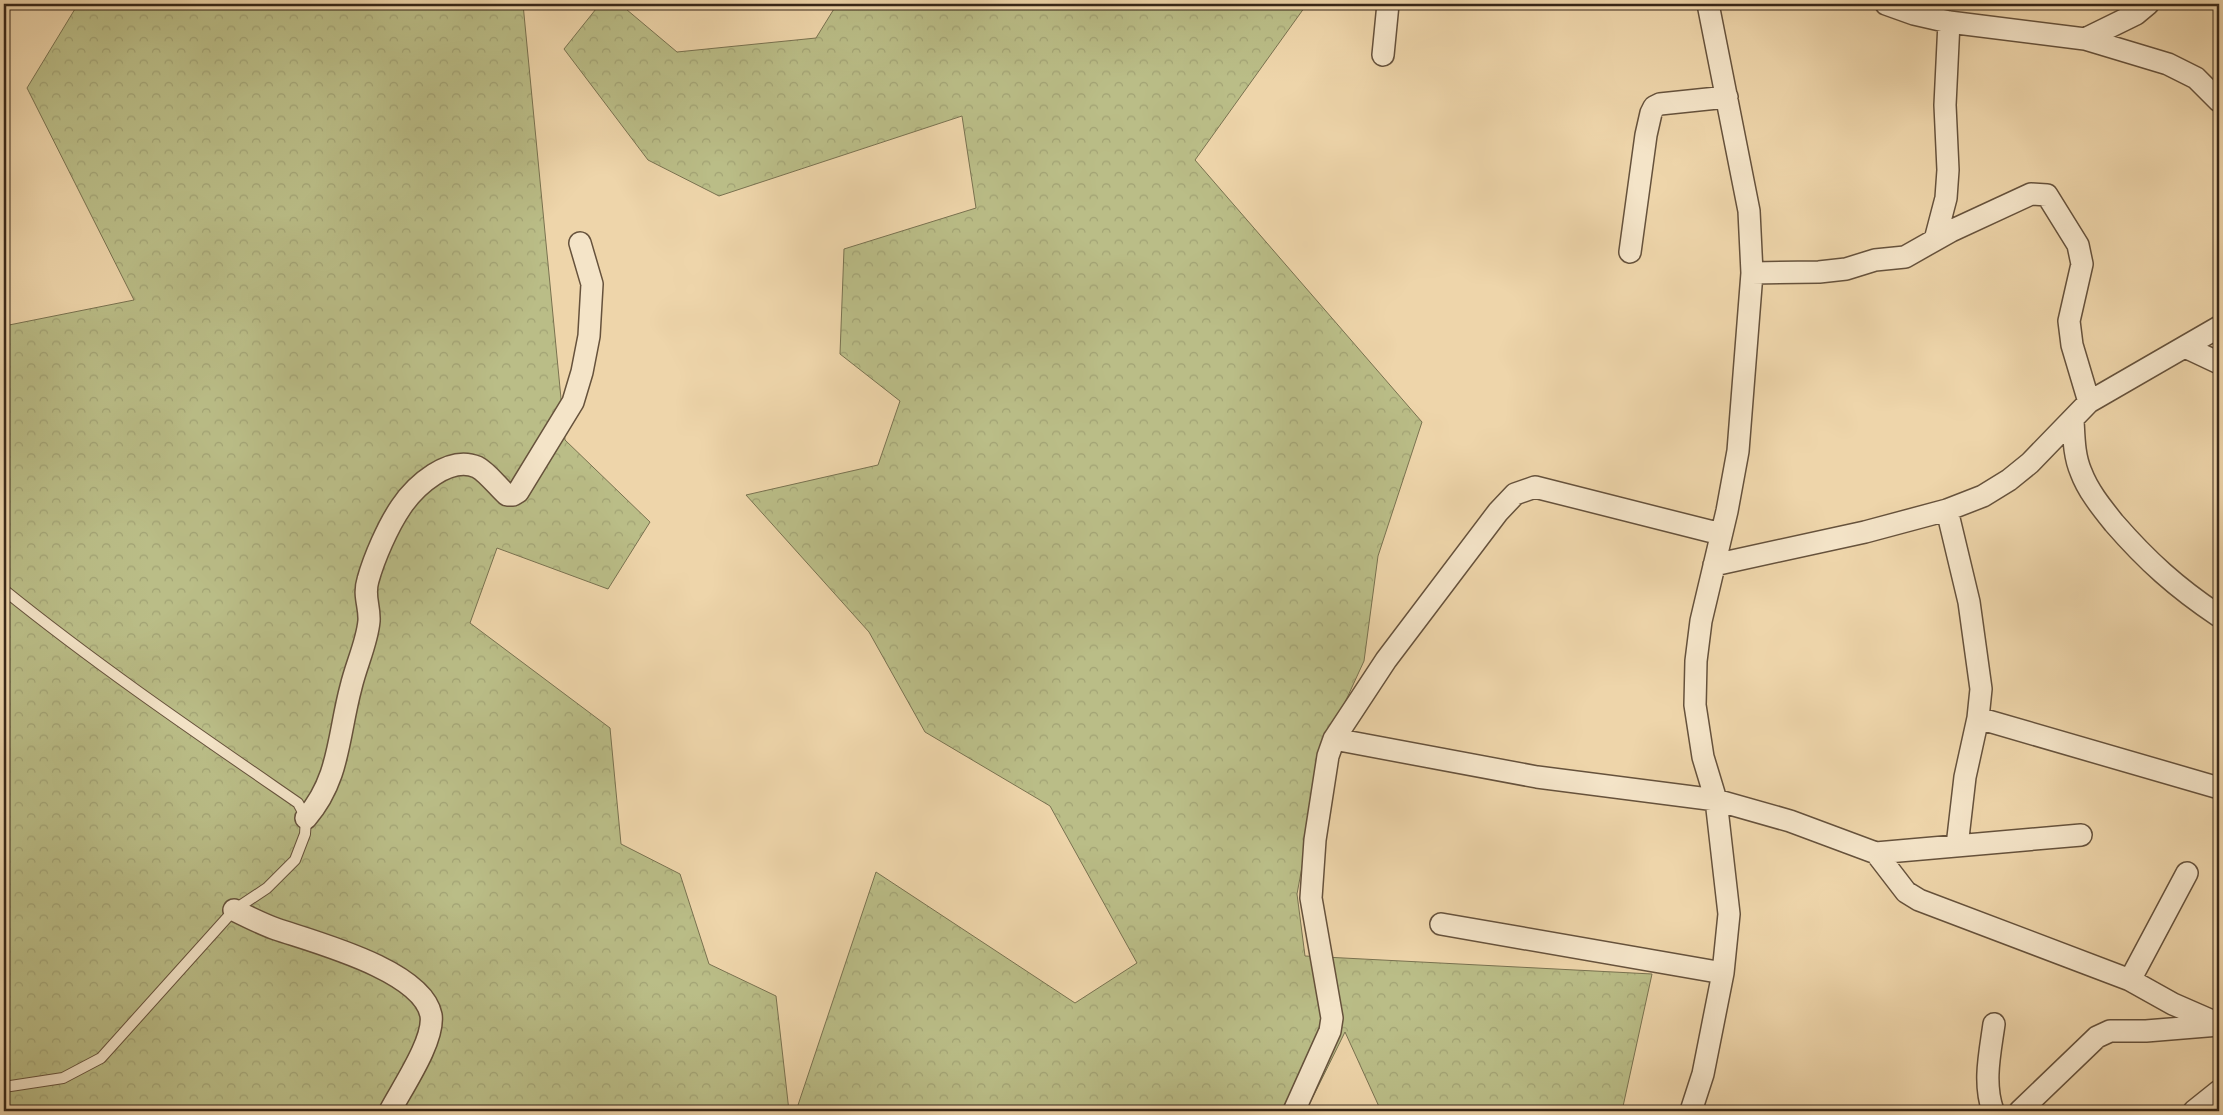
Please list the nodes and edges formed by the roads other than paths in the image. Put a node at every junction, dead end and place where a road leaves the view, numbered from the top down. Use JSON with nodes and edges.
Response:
{"nodes":[{"id":1,"x":1388,"y":4,"type":"edge"},
{"id":2,"x":1708,"y":4,"type":"edge"},
{"id":3,"x":1886,"y":4,"type":"edge"},
{"id":4,"x":2148,"y":4,"type":"edge"},
{"id":5,"x":1949,"y":22,"type":"junction"},
{"id":6,"x":2084,"y":38,"type":"junction"},
{"id":7,"x":1383,"y":55,"type":"dead end"},
{"id":8,"x":1727,"y":97,"type":"junction"},
{"id":9,"x":2219,"y":101,"type":"edge"},
{"id":10,"x":1935,"y":240,"type":"junction"},
{"id":11,"x":580,"y":243,"type":"dead end"},
{"id":12,"x":1630,"y":252,"type":"dead end"},
{"id":13,"x":1752,"y":273,"type":"junction"},
{"id":14,"x":2219,"y":327,"type":"edge"},
{"id":15,"x":2185,"y":347,"type":"junction"},
{"id":16,"x":2219,"y":363,"type":"edge"},
{"id":17,"x":2089,"y":402,"type":"junction"},
{"id":18,"x":2073,"y":420,"type":"junction"},
{"id":19,"x":1947,"y":510,"type":"junction"},
{"id":20,"x":1721,"y":534,"type":"junction"},
{"id":21,"x":1714,"y":565,"type":"junction"},
{"id":22,"x":4,"y":590,"type":"edge"},
{"id":23,"x":2219,"y":616,"type":"edge"},
{"id":24,"x":1978,"y":718,"type":"junction"},
{"id":25,"x":1334,"y":739,"type":"junction"},
{"id":26,"x":2219,"y":788,"type":"edge"},
{"id":27,"x":1716,"y":800,"type":"junction"},
{"id":28,"x":306,"y":818,"type":"junction"},
{"id":29,"x":2081,"y":835,"type":"dead end"},
{"id":30,"x":1957,"y":846,"type":"junction"},
{"id":31,"x":1876,"y":854,"type":"junction"},
{"id":32,"x":2187,"y":873,"type":"dead end"},
{"id":33,"x":234,"y":910,"type":"junction"},
{"id":34,"x":1441,"y":924,"type":"dead end"},
{"id":35,"x":1723,"y":972,"type":"junction"},
{"id":36,"x":2130,"y":980,"type":"junction"},
{"id":37,"x":1994,"y":1024,"type":"dead end"},
{"id":38,"x":2219,"y":1025,"type":"edge"},
{"id":39,"x":4,"y":1087,"type":"edge"},
{"id":40,"x":2219,"y":1091,"type":"edge"},
{"id":41,"x":390,"y":1111,"type":"edge"},
{"id":42,"x":1294,"y":1111,"type":"edge"},
{"id":43,"x":1691,"y":1111,"type":"edge"},
{"id":44,"x":1992,"y":1111,"type":"edge"},
{"id":45,"x":2020,"y":1111,"type":"edge"},
{"id":46,"x":2194,"y":1111,"type":"edge"}],
"edges":[{"from":1,"to":7,"type":"street"},
{"from":2,"to":8,"type":"street"},
{"from":3,"to":5,"type":"street"},
{"from":4,"to":6,"type":"street"},
{"from":5,"to":6,"type":"street"},
{"from":5,"to":10,"type":"street"},
{"from":6,"to":9,"type":"street"},
{"from":8,"to":12,"type":"street"},
{"from":8,"to":13,"type":"street"},
{"from":10,"to":13,"type":"street"},
{"from":10,"to":17,"type":"street"},
{"from":11,"to":28,"type":"street"},
{"from":13,"to":20,"type":"street"},
{"from":14,"to":15,"type":"street"},
{"from":15,"to":16,"type":"street"},
{"from":15,"to":17,"type":"street"},
{"from":17,"to":18,"type":"street"},
{"from":18,"to":19,"type":"street"},
{"from":18,"to":23,"type":"street"},
{"from":19,"to":21,"type":"street"},
{"from":19,"to":24,"type":"street"},
{"from":20,"to":21,"type":"street"},
{"from":20,"to":25,"type":"street"},
{"from":21,"to":27,"type":"street"},
{"from":22,"to":28,"type":"lane"},
{"from":24,"to":26,"type":"street"},
{"from":24,"to":30,"type":"street"},
{"from":25,"to":27,"type":"street"},
{"from":25,"to":42,"type":"street"},
{"from":27,"to":31,"type":"street"},
{"from":27,"to":35,"type":"street"},
{"from":28,"to":33,"type":"lane"},
{"from":29,"to":30,"type":"street"},
{"from":30,"to":31,"type":"street"},
{"from":31,"to":36,"type":"street"},
{"from":32,"to":36,"type":"street"},
{"from":33,"to":39,"type":"lane"},
{"from":33,"to":41,"type":"street"},
{"from":34,"to":35,"type":"street"},
{"from":35,"to":43,"type":"street"},
{"from":36,"to":38,"type":"street"},
{"from":37,"to":44,"type":"street"},
{"from":38,"to":45,"type":"street"},
{"from":40,"to":46,"type":"street"}]}
